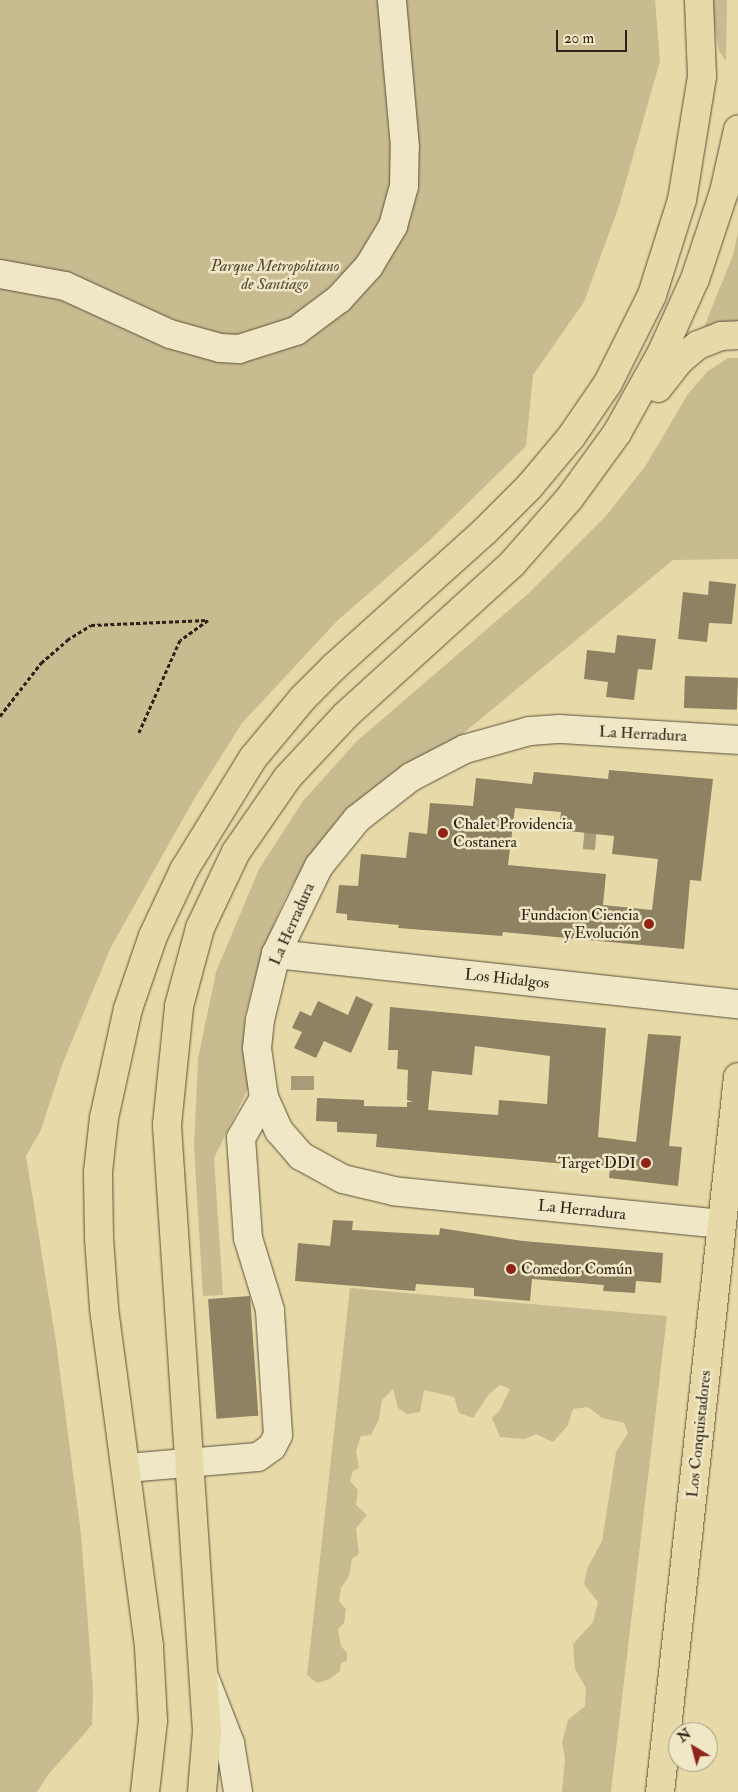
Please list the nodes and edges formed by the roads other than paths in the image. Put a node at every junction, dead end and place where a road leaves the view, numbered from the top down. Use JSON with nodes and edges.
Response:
{"nodes":[{"id":1,"x":392,"y":0,"type":"edge"},
{"id":2,"x":699,"y":0,"type":"edge"},
{"id":3,"x":738,"y":130,"type":"edge"},
{"id":4,"x":0,"y":274,"type":"edge"},
{"id":5,"x":738,"y":335,"type":"edge"},
{"id":6,"x":590,"y":472,"type":"junction"},
{"id":7,"x":738,"y":740,"type":"edge"},
{"id":8,"x":276,"y":954,"type":"junction"},
{"id":9,"x":738,"y":1004,"type":"edge"},
{"id":10,"x":738,"y":1077,"type":"edge"},
{"id":11,"x":264,"y":1098,"type":"junction"},
{"id":12,"x":733,"y":1172,"type":"edge"},
{"id":13,"x":722,"y":1224,"type":"junction"},
{"id":14,"x":188,"y":1464,"type":"junction"},
{"id":15,"x":127,"y":1468,"type":"junction"},
{"id":16,"x":204,"y":1679,"type":"junction"},
{"id":17,"x":146,"y":1792,"type":"edge"},
{"id":18,"x":202,"y":1792,"type":"edge"},
{"id":19,"x":238,"y":1792,"type":"edge"},
{"id":20,"x":660,"y":1792,"type":"edge"}],
"edges":[{"from":1,"to":4,"type":"street"},
{"from":2,"to":15,"type":"main road"},
{"from":3,"to":6,"type":"main road"},
{"from":5,"to":6,"type":"main road"},
{"from":6,"to":14,"type":"main road"},
{"from":7,"to":8,"type":"street","name":"La Herradura"},
{"from":8,"to":9,"type":"street","name":"Los Hidalgos"},
{"from":8,"to":11,"type":"street","name":"La Herradura"},
{"from":10,"to":12,"type":"main road","name":"Los Conquistadores"},
{"from":11,"to":13,"type":"street","name":"La Herradura"},
{"from":11,"to":14,"type":"street"},
{"from":12,"to":13,"type":"main road","name":"Los Conquistadores"},
{"from":13,"to":20,"type":"main road","name":"Los Conquistadores"},
{"from":14,"to":15,"type":"street"},
{"from":14,"to":16,"type":"main road"},
{"from":15,"to":17,"type":"main road"},
{"from":16,"to":18,"type":"main road"},
{"from":16,"to":19,"type":"street"}]}
